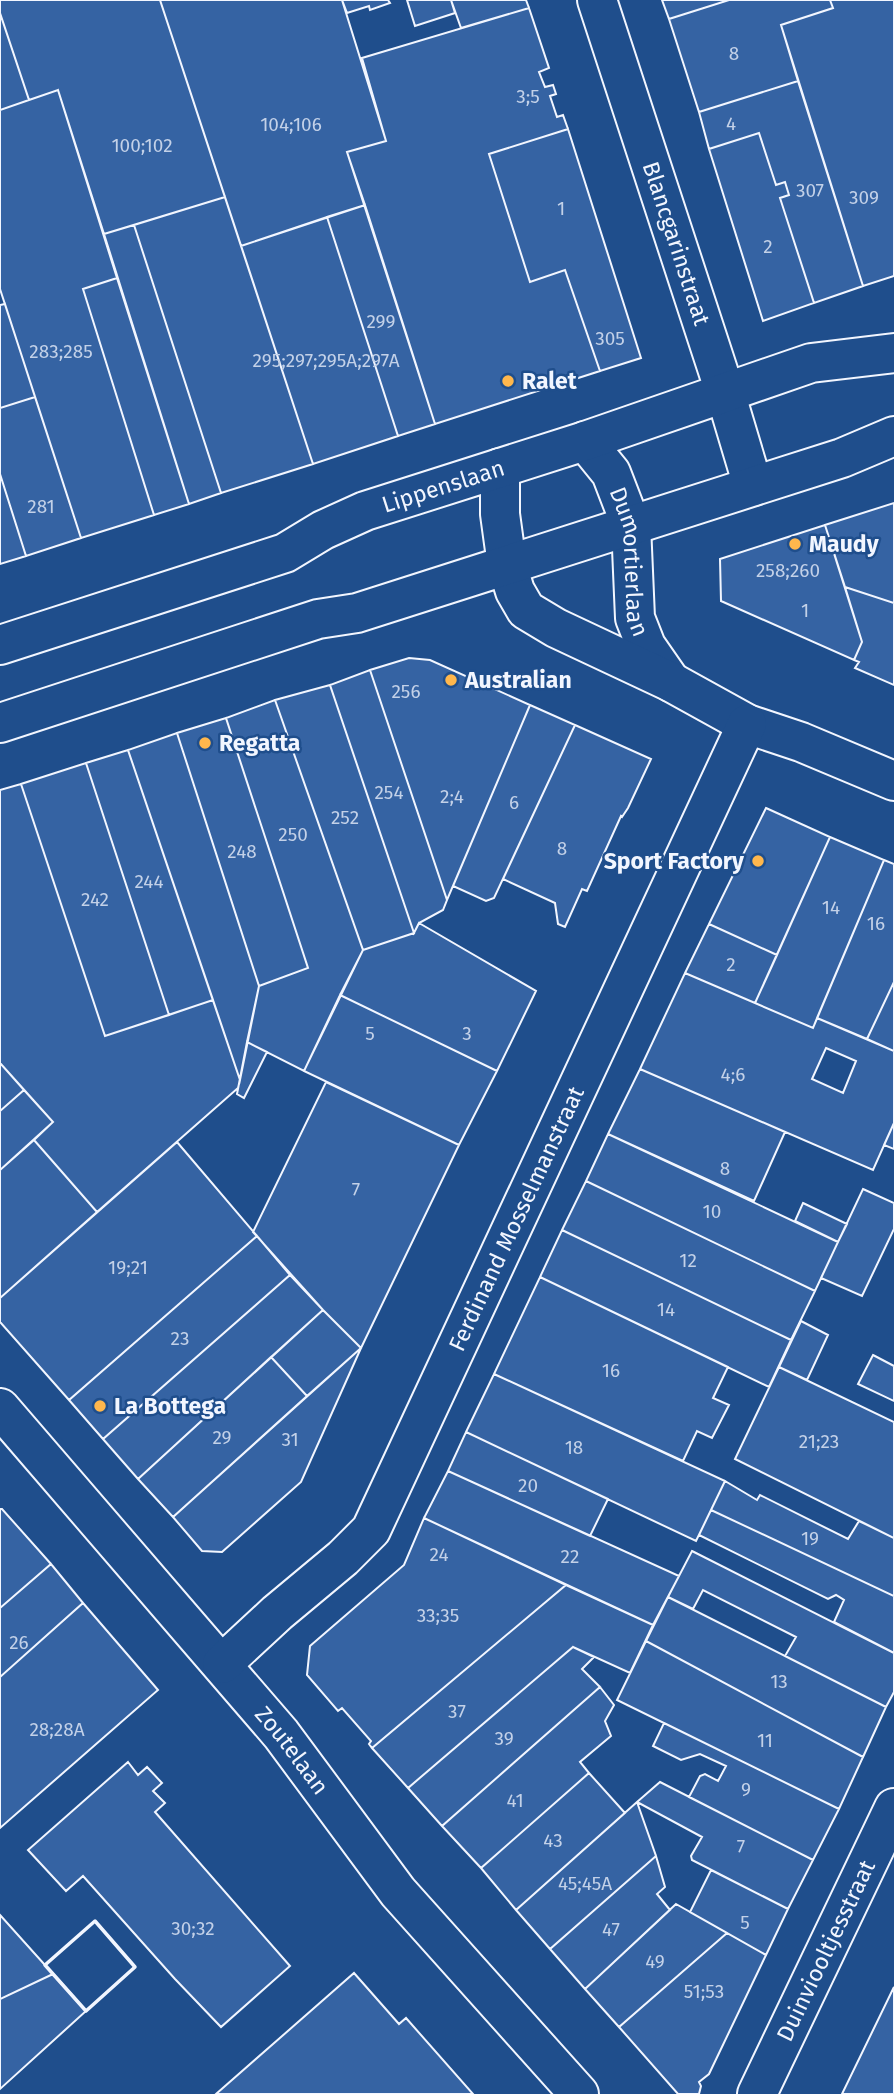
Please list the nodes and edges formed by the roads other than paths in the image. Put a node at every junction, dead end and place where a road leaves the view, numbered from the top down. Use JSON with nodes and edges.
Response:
{"nodes":[{"id":1,"x":597,"y":0,"type":"edge"},
{"id":2,"x":894,"y":353,"type":"edge"},
{"id":3,"x":724,"y":392,"type":"junction"},
{"id":4,"x":894,"y":436,"type":"edge"},
{"id":5,"x":585,"y":441,"type":"junction"},
{"id":6,"x":500,"y":468,"type":"junction"},
{"id":7,"x":753,"y":486,"type":"junction"},
{"id":8,"x":631,"y":525,"type":"junction"},
{"id":9,"x":507,"y":565,"type":"junction"},
{"id":10,"x":0,"y":645,"type":"edge"},
{"id":11,"x":671,"y":682,"type":"junction"},
{"id":12,"x":0,"y":723,"type":"edge"},
{"id":13,"x":747,"y":724,"type":"junction"},
{"id":14,"x":894,"y":781,"type":"edge"},
{"id":15,"x":0,"y":1408,"type":"edge"},
{"id":16,"x":222,"y":1664,"type":"junction"},
{"id":17,"x":894,"y":1808,"type":"edge"},
{"id":18,"x":579,"y":2094,"type":"edge"},
{"id":19,"x":757,"y":2094,"type":"edge"}],
"edges":[{"from":1,"to":3,"type":"street","name":"Blancgarinstraat"},
{"from":2,"to":3,"type":"street","name":"Lippenslaan"},
{"from":3,"to":5,"type":"street","name":"Lippenslaan"},
{"from":3,"to":7,"type":"street","name":"Blancgarinstraat"},
{"from":4,"to":7,"type":"street"},
{"from":5,"to":6,"type":"street","name":"Lippenslaan"},
{"from":5,"to":8,"type":"street","name":"Dumortierlaan"},
{"from":6,"to":9,"type":"street","name":"Dumortierlaan"},
{"from":6,"to":10,"type":"street","name":"Lippenslaan"},
{"from":7,"to":8,"type":"street"},
{"from":8,"to":9,"type":"street"},
{"from":8,"to":11,"type":"street","name":"Dumortierlaan"},
{"from":9,"to":11,"type":"street","name":"Dumortierlaan"},
{"from":9,"to":12,"type":"street"},
{"from":11,"to":13,"type":"street","name":"Dumortierlaan"},
{"from":13,"to":14,"type":"street","name":"Dumortierlaan"},
{"from":13,"to":16,"type":"street","name":"Ferdinand Mosselmanstraat"},
{"from":15,"to":16,"type":"street","name":"Zoutelaan"},
{"from":16,"to":18,"type":"street","name":"Zoutelaan"},
{"from":17,"to":19,"type":"street","name":"Duinviooltjesstraat"}]}
